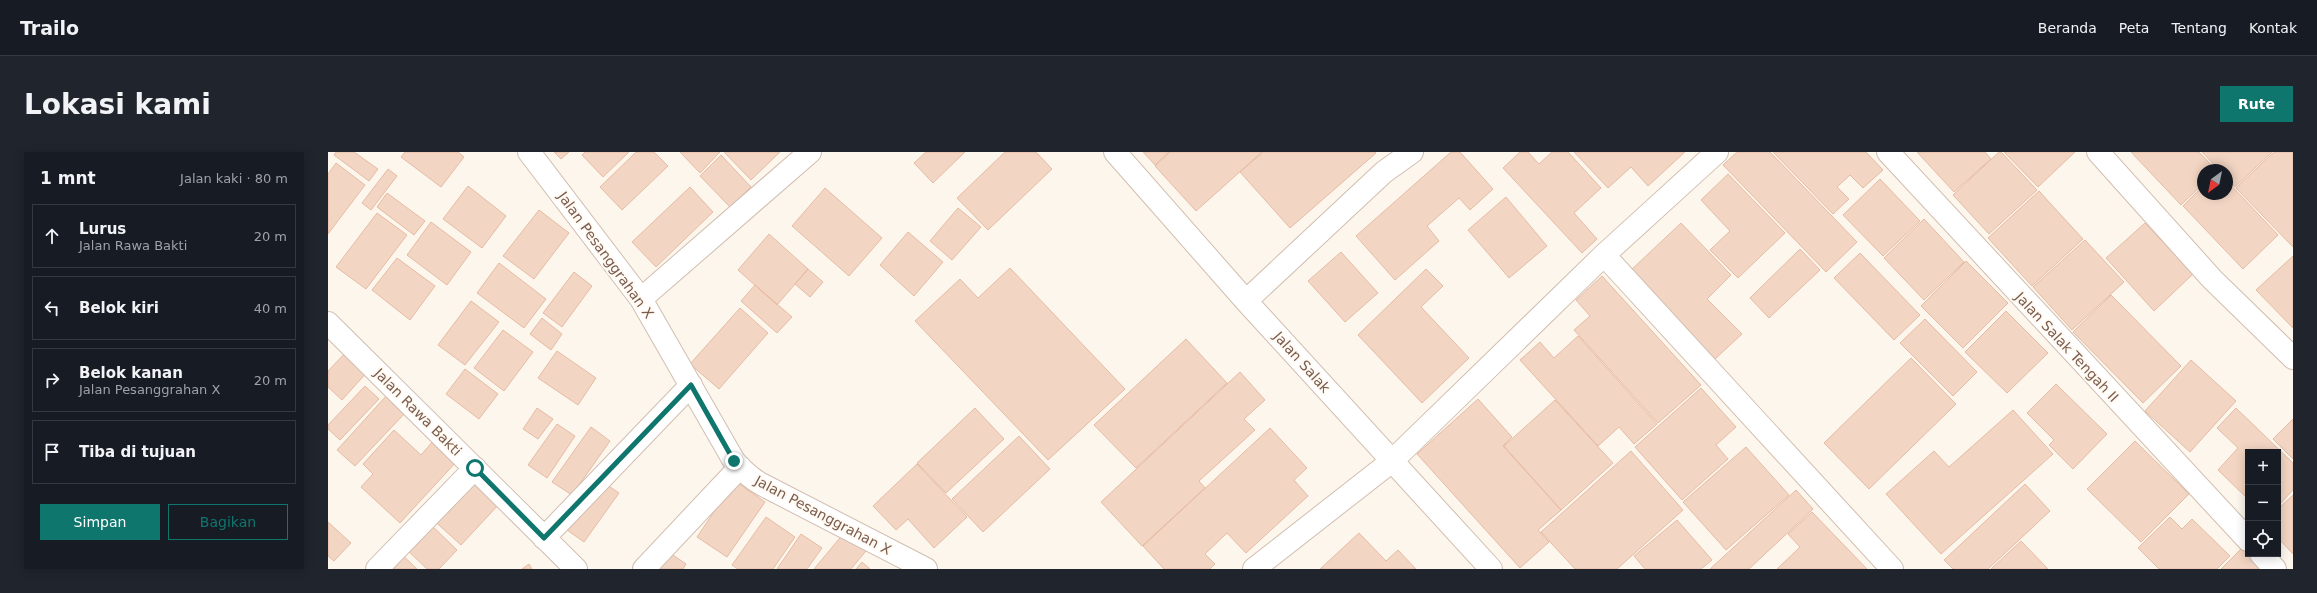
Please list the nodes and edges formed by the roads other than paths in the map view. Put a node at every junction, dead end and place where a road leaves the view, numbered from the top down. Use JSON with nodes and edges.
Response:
{"nodes":[{"id":1,"x":529,"y":152,"type":"edge"},
{"id":2,"x":810,"y":152,"type":"edge"},
{"id":3,"x":1116,"y":152,"type":"edge"},
{"id":4,"x":1412,"y":152,"type":"edge"},
{"id":5,"x":1717,"y":152,"type":"edge"},
{"id":6,"x":1888,"y":152,"type":"edge"},
{"id":7,"x":2098,"y":152,"type":"edge"},
{"id":8,"x":1604,"y":255,"type":"junction"},
{"id":9,"x":641,"y":299,"type":"junction"},
{"id":10,"x":1246,"y":301,"type":"junction"},
{"id":11,"x":328,"y":323,"type":"edge"},
{"id":12,"x":2293,"y":358,"type":"edge"},
{"id":13,"x":691,"y":385,"type":"junction"},
{"id":14,"x":1392,"y":461,"type":"junction"},
{"id":15,"x":740,"y":467,"type":"junction"},
{"id":16,"x":475,"y":468,"type":"junction"},
{"id":17,"x":2245,"y":537,"type":"edge"},
{"id":18,"x":544,"y":538,"type":"junction"},
{"id":19,"x":2264,"y":557,"type":"edge"},
{"id":20,"x":377,"y":569,"type":"edge"},
{"id":21,"x":576,"y":569,"type":"edge"},
{"id":22,"x":644,"y":569,"type":"edge"},
{"id":23,"x":926,"y":569,"type":"edge"},
{"id":24,"x":1254,"y":569,"type":"edge"},
{"id":25,"x":1491,"y":569,"type":"edge"},
{"id":26,"x":1892,"y":569,"type":"edge"},
{"id":27,"x":2275,"y":569,"type":"edge"}],
"edges":[{"from":1,"to":9,"type":"street","name":"Jalan Pesanggrahan X"},
{"from":2,"to":9,"type":"street"},
{"from":3,"to":10,"type":"street","name":"Jalan Salak"},
{"from":4,"to":10,"type":"street"},
{"from":5,"to":8,"type":"street"},
{"from":6,"to":17,"type":"street","name":"Jalan Salak Tengah II"},
{"from":7,"to":12,"type":"street"},
{"from":8,"to":14,"type":"street"},
{"from":8,"to":26,"type":"street"},
{"from":9,"to":13,"type":"street","name":"Jalan Pesanggrahan X"},
{"from":10,"to":14,"type":"street","name":"Jalan Salak"},
{"from":11,"to":16,"type":"street","name":"Jalan Rawa Bakti"},
{"from":13,"to":15,"type":"street","name":"Jalan Pesanggrahan X"},
{"from":13,"to":18,"type":"street"},
{"from":14,"to":24,"type":"street"},
{"from":14,"to":25,"type":"street","name":"Jalan Salak"},
{"from":15,"to":22,"type":"street"},
{"from":15,"to":23,"type":"street","name":"Jalan Pesanggrahan X"},
{"from":16,"to":18,"type":"street","name":"Jalan Rawa Bakti"},
{"from":16,"to":20,"type":"street"},
{"from":18,"to":21,"type":"street","name":"Jalan Rawa Bakti"},
{"from":19,"to":27,"type":"street"}]}
